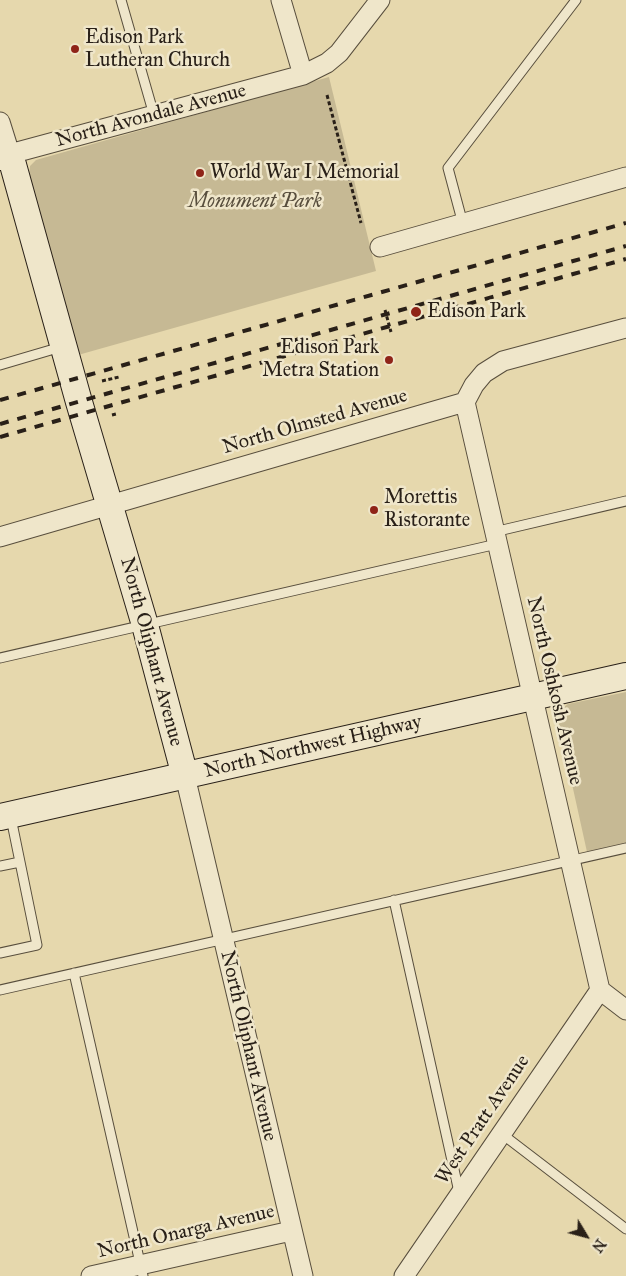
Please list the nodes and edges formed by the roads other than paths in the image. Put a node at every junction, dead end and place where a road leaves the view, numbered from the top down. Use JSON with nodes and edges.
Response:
{"nodes":[{"id":1,"x":121,"y":0,"type":"edge"},
{"id":2,"x":280,"y":0,"type":"edge"},
{"id":3,"x":380,"y":0,"type":"edge"},
{"id":4,"x":576,"y":0,"type":"edge"},
{"id":5,"x":302,"y":75,"type":"junction"},
{"id":6,"x":154,"y":115,"type":"junction"},
{"id":7,"x":0,"y":122,"type":"edge"},
{"id":8,"x":5,"y":155,"type":"edge"},
{"id":9,"x":626,"y":177,"type":"edge"},
{"id":10,"x":463,"y":224,"type":"junction"},
{"id":11,"x":380,"y":246,"type":"dead end"},
{"id":12,"x":626,"y":328,"type":"edge"},
{"id":13,"x":64,"y":346,"type":"junction"},
{"id":14,"x":0,"y":365,"type":"edge"},
{"id":15,"x":465,"y":402,"type":"junction"},
{"id":16,"x":626,"y":501,"type":"edge"},
{"id":17,"x":111,"y":506,"type":"junction"},
{"id":18,"x":0,"y":538,"type":"edge"},
{"id":19,"x":496,"y":538,"type":"junction"},
{"id":20,"x":146,"y":625,"type":"junction"},
{"id":21,"x":0,"y":658,"type":"edge"},
{"id":22,"x":626,"y":676,"type":"edge"},
{"id":23,"x":532,"y":697,"type":"junction"},
{"id":24,"x":184,"y":776,"type":"junction"},
{"id":25,"x":5,"y":816,"type":"edge"},
{"id":26,"x":626,"y":848,"type":"edge"},
{"id":27,"x":570,"y":860,"type":"junction"},
{"id":28,"x":20,"y":862,"type":"junction"},
{"id":29,"x":0,"y":866,"type":"edge"},
{"id":30,"x":394,"y":900,"type":"junction"},
{"id":31,"x":223,"y":939,"type":"junction"},
{"id":32,"x":0,"y":953,"type":"edge"},
{"id":33,"x":74,"y":973,"type":"junction"},
{"id":34,"x":0,"y":990,"type":"edge"},
{"id":35,"x":600,"y":990,"type":"junction"},
{"id":36,"x":626,"y":1010,"type":"edge"},
{"id":37,"x":502,"y":1134,"type":"junction"},
{"id":38,"x":460,"y":1195,"type":"junction"},
{"id":39,"x":626,"y":1229,"type":"edge"},
{"id":40,"x":291,"y":1231,"type":"junction"},
{"id":41,"x":142,"y":1270,"type":"edge"},
{"id":42,"x":407,"y":1275,"type":"edge"},
{"id":43,"x":91,"y":1276,"type":"edge"},
{"id":44,"x":303,"y":1276,"type":"edge"}],
"edges":[{"from":1,"to":6,"type":"lane"},
{"from":2,"to":5,"type":"street"},
{"from":3,"to":5,"type":"street","name":"North Avondale Avenue"},
{"from":4,"to":10,"type":"lane"},
{"from":5,"to":6,"type":"street","name":"North Avondale Avenue"},
{"from":6,"to":8,"type":"street","name":"North Avondale Avenue"},
{"from":7,"to":8,"type":"street","name":"North Oliphant Avenue"},
{"from":8,"to":13,"type":"street","name":"North Oliphant Avenue"},
{"from":9,"to":10,"type":"street"},
{"from":10,"to":11,"type":"street"},
{"from":12,"to":15,"type":"street"},
{"from":13,"to":14,"type":"lane"},
{"from":13,"to":17,"type":"street","name":"North Oliphant Avenue"},
{"from":15,"to":17,"type":"street","name":"North Olmsted Avenue"},
{"from":15,"to":19,"type":"street","name":"North Oshkosh Avenue"},
{"from":16,"to":19,"type":"lane"},
{"from":17,"to":18,"type":"street","name":"North Olmsted Avenue"},
{"from":17,"to":20,"type":"street","name":"North Oliphant Avenue"},
{"from":19,"to":20,"type":"lane"},
{"from":19,"to":23,"type":"street","name":"North Oshkosh Avenue"},
{"from":20,"to":21,"type":"lane"},
{"from":20,"to":24,"type":"street","name":"North Oliphant Avenue"},
{"from":22,"to":23,"type":"street","name":"North Northwest Highway"},
{"from":23,"to":24,"type":"street","name":"North Northwest Highway"},
{"from":23,"to":27,"type":"street","name":"North Oshkosh Avenue"},
{"from":24,"to":25,"type":"street","name":"North Northwest Highway"},
{"from":24,"to":31,"type":"street","name":"North Oliphant Avenue"},
{"from":25,"to":28,"type":"lane"},
{"from":26,"to":27,"type":"lane"},
{"from":27,"to":30,"type":"lane"},
{"from":27,"to":35,"type":"street","name":"North Oshkosh Avenue"},
{"from":28,"to":29,"type":"lane"},
{"from":28,"to":32,"type":"lane"},
{"from":30,"to":31,"type":"lane"},
{"from":30,"to":38,"type":"lane"},
{"from":31,"to":33,"type":"lane"},
{"from":31,"to":40,"type":"street","name":"North Oliphant Avenue"},
{"from":33,"to":34,"type":"lane"},
{"from":33,"to":41,"type":"lane"},
{"from":35,"to":36,"type":"street"},
{"from":35,"to":37,"type":"street","name":"West Pratt Avenue"},
{"from":37,"to":38,"type":"street","name":"West Pratt Avenue"},
{"from":37,"to":39,"type":"lane"},
{"from":38,"to":42,"type":"street","name":"West Pratt Avenue"},
{"from":40,"to":41,"type":"street","name":"North Onarga Avenue"},
{"from":40,"to":44,"type":"street","name":"North Oliphant Avenue"},
{"from":41,"to":43,"type":"street","name":"North Onarga Avenue"}]}
